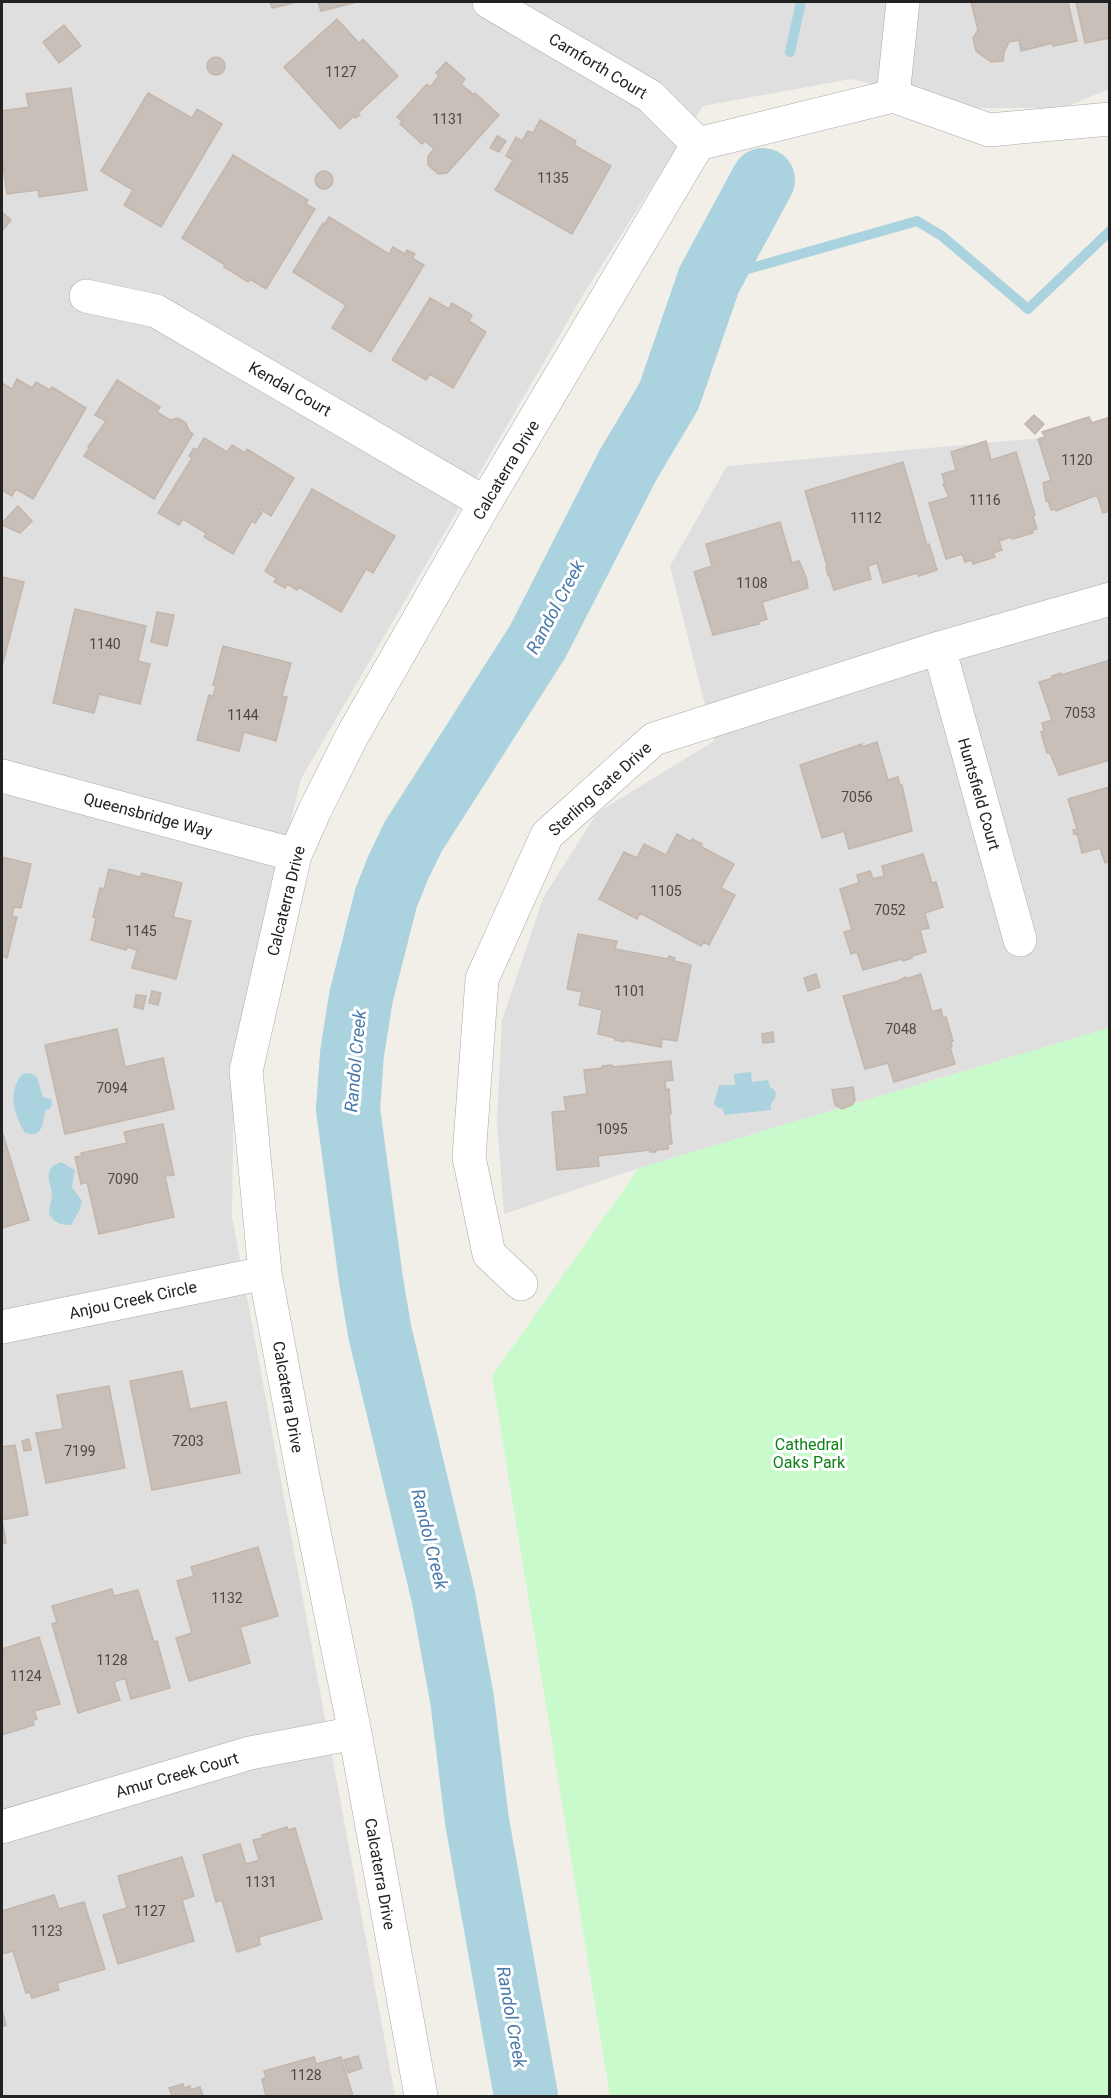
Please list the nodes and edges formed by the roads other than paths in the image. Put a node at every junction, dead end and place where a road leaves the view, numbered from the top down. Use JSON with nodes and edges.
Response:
{"nodes":[{"id":1,"x":489,"y":2,"type":"edge"},
{"id":2,"x":903,"y":2,"type":"edge"},
{"id":3,"x":893,"y":96,"type":"junction"},
{"id":4,"x":1110,"y":120,"type":"edge"},
{"id":5,"x":698,"y":144,"type":"junction"},
{"id":6,"x":86,"y":296,"type":"dead end"},
{"id":7,"x":485,"y":503,"type":"junction"},
{"id":8,"x":1110,"y":599,"type":"edge"},
{"id":9,"x":939,"y":648,"type":"junction"},
{"id":10,"x":2,"y":776,"type":"edge"},
{"id":11,"x":295,"y":855,"type":"junction"},
{"id":12,"x":1020,"y":940,"type":"dead end"},
{"id":13,"x":265,"y":1272,"type":"junction"},
{"id":14,"x":521,"y":1284,"type":"dead end"},
{"id":15,"x":2,"y":1327,"type":"edge"},
{"id":16,"x":355,"y":1734,"type":"junction"},
{"id":17,"x":2,"y":1827,"type":"edge"},
{"id":18,"x":421,"y":2097,"type":"edge"}],
"edges":[{"from":1,"to":5,"type":"street","name":"Carnforth Court"},
{"from":2,"to":3,"type":"street"},
{"from":3,"to":4,"type":"street"},
{"from":3,"to":5,"type":"street"},
{"from":5,"to":7,"type":"street","name":"Calcaterra Drive"},
{"from":6,"to":7,"type":"street","name":"Kendal Court"},
{"from":7,"to":11,"type":"street","name":"Calcaterra Drive"},
{"from":8,"to":9,"type":"street","name":"Sterling Gate Drive"},
{"from":9,"to":12,"type":"street","name":"Huntsfield Court"},
{"from":9,"to":14,"type":"street","name":"Sterling Gate Drive"},
{"from":10,"to":11,"type":"street","name":"Queensbridge Way"},
{"from":11,"to":13,"type":"street","name":"Calcaterra Drive"},
{"from":13,"to":15,"type":"street","name":"Anjou Creek Circle"},
{"from":13,"to":16,"type":"street","name":"Calcaterra Drive"},
{"from":16,"to":17,"type":"street","name":"Amur Creek Court"},
{"from":16,"to":18,"type":"street","name":"Calcaterra Drive"}]}
